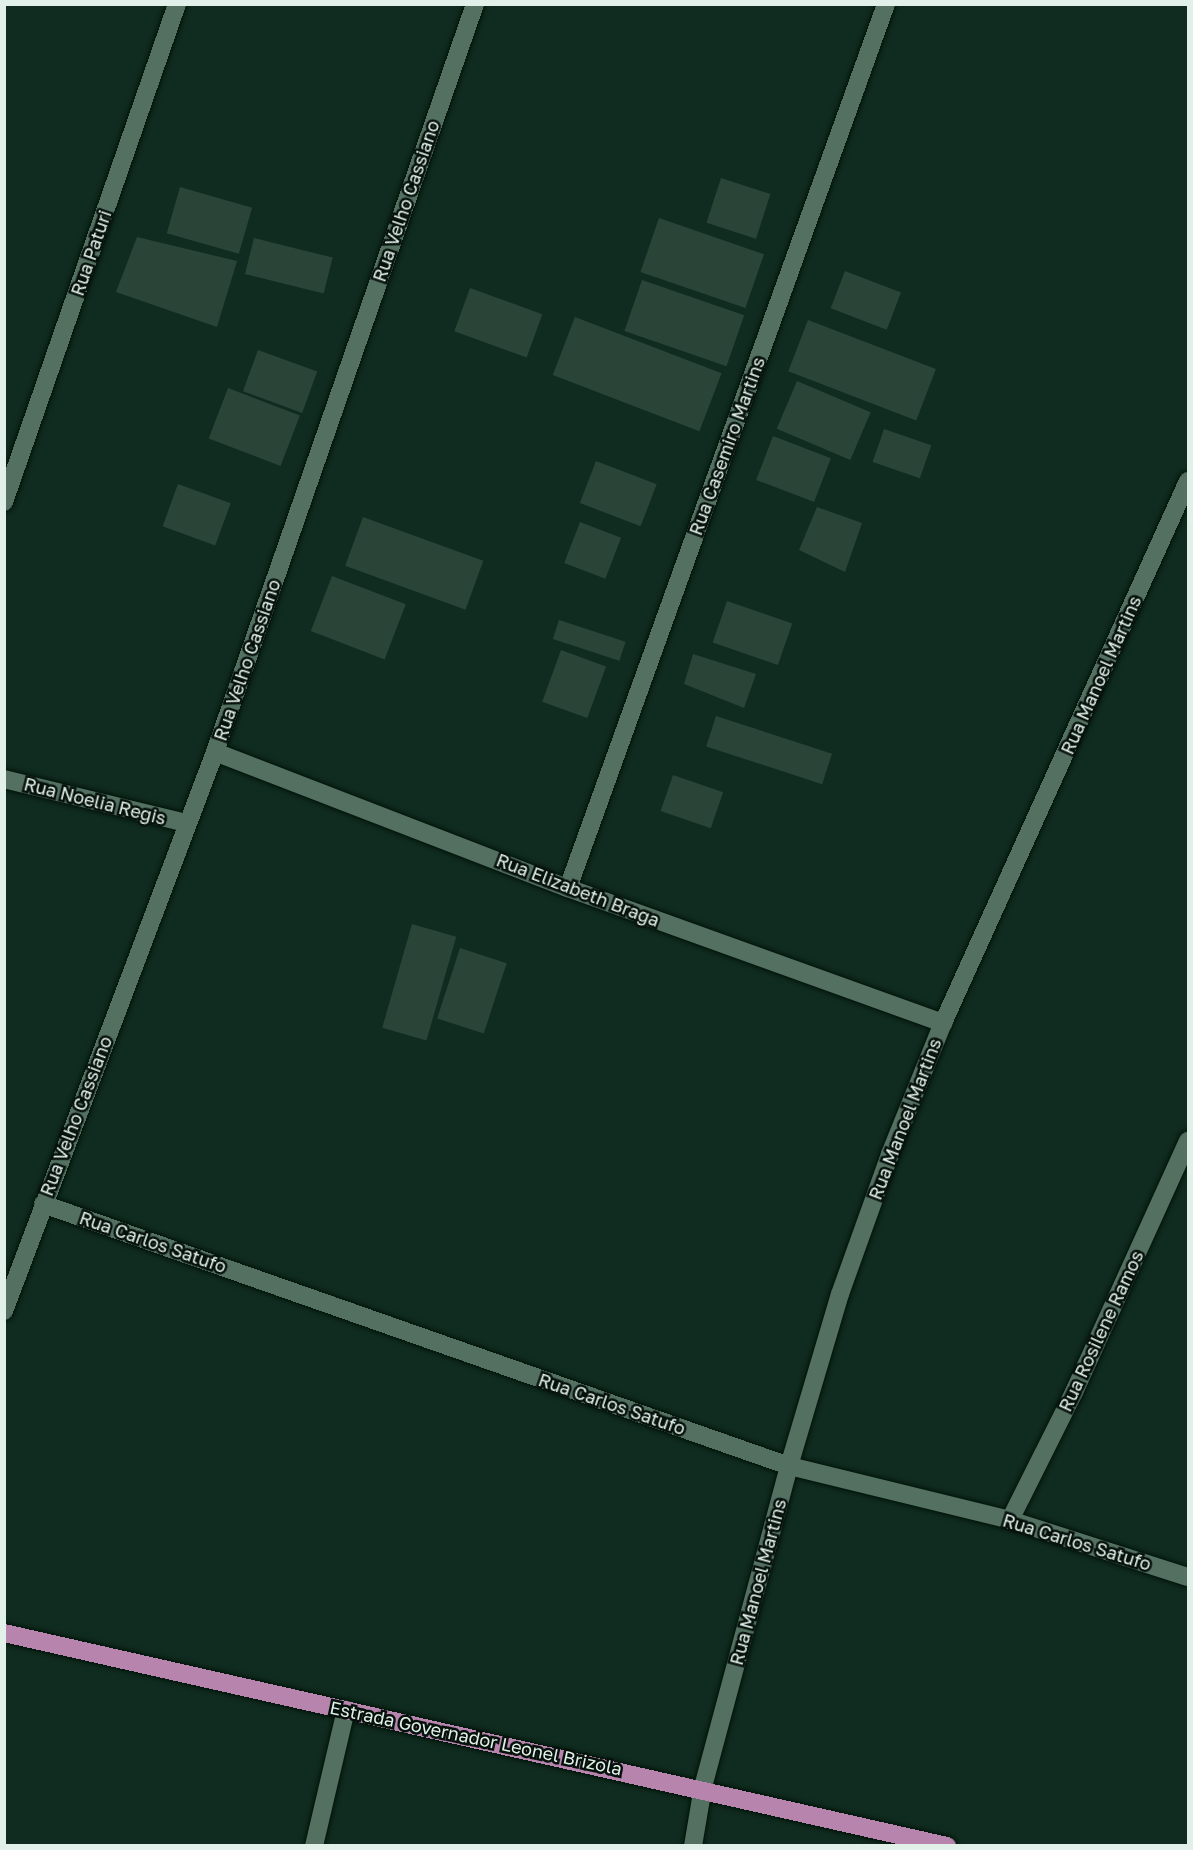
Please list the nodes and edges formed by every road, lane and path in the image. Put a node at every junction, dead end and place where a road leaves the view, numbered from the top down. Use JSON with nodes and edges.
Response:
{"nodes":[{"id":1,"x":177,"y":4,"type":"edge"},
{"id":2,"x":474,"y":4,"type":"edge"},
{"id":3,"x":886,"y":4,"type":"edge"},
{"id":4,"x":1188,"y":481,"type":"edge"},
{"id":5,"x":4,"y":502,"type":"edge"},
{"id":6,"x":215,"y":752,"type":"junction"},
{"id":7,"x":4,"y":779,"type":"edge"},
{"id":8,"x":186,"y":823,"type":"junction"},
{"id":9,"x":568,"y":888,"type":"junction"},
{"id":10,"x":943,"y":1023,"type":"junction"},
{"id":11,"x":1188,"y":1141,"type":"edge"},
{"id":12,"x":43,"y":1204,"type":"junction"},
{"id":13,"x":4,"y":1311,"type":"edge"},
{"id":14,"x":789,"y":1466,"type":"junction"},
{"id":15,"x":1010,"y":1520,"type":"junction"},
{"id":16,"x":1188,"y":1577,"type":"edge"},
{"id":17,"x":4,"y":1633,"type":"edge"},
{"id":18,"x":346,"y":1710,"type":"junction"},
{"id":19,"x":703,"y":1787,"type":"junction"},
{"id":20,"x":314,"y":1845,"type":"edge"},
{"id":21,"x":693,"y":1845,"type":"edge"},
{"id":22,"x":947,"y":1845,"type":"edge"}],
"edges":[{"from":1,"to":5,"type":"street","name":"Rua Paturi"},
{"from":2,"to":6,"type":"street","name":"Rua Velho Cassiano"},
{"from":3,"to":9,"type":"street","name":"Rua Casemiro Martins"},
{"from":4,"to":10,"type":"street","name":"Rua Manoel Martins"},
{"from":6,"to":8,"type":"street","name":"Rua Velho Cassiano"},
{"from":6,"to":9,"type":"street","name":"Rua Elizabeth Braga"},
{"from":7,"to":8,"type":"street","name":"Rua Noelia Regis"},
{"from":8,"to":12,"type":"street","name":"Rua Velho Cassiano"},
{"from":9,"to":10,"type":"street","name":"Rua Elizabeth Braga"},
{"from":10,"to":14,"type":"street","name":"Rua Manoel Martins"},
{"from":11,"to":15,"type":"street","name":"Rua Rosilene Ramos"},
{"from":12,"to":13,"type":"street","name":"Rua Velho Cassiano"},
{"from":12,"to":14,"type":"street","name":"Rua Carlos Satufo"},
{"from":14,"to":15,"type":"street","name":"Rua Carlos Satufo"},
{"from":14,"to":19,"type":"street","name":"Rua Manoel Martins"},
{"from":15,"to":16,"type":"street","name":"Rua Carlos Satufo"},
{"from":17,"to":18,"type":"main road","name":"Estrada Governador Leonel Brizola"},
{"from":18,"to":19,"type":"main road","name":"Estrada Governador Leonel Brizola"},
{"from":18,"to":20,"type":"street"},
{"from":19,"to":21,"type":"street","name":"Rua Manoel Martins"},
{"from":19,"to":22,"type":"main road","name":"Estrada Governador Leonel Brizola"}]}
